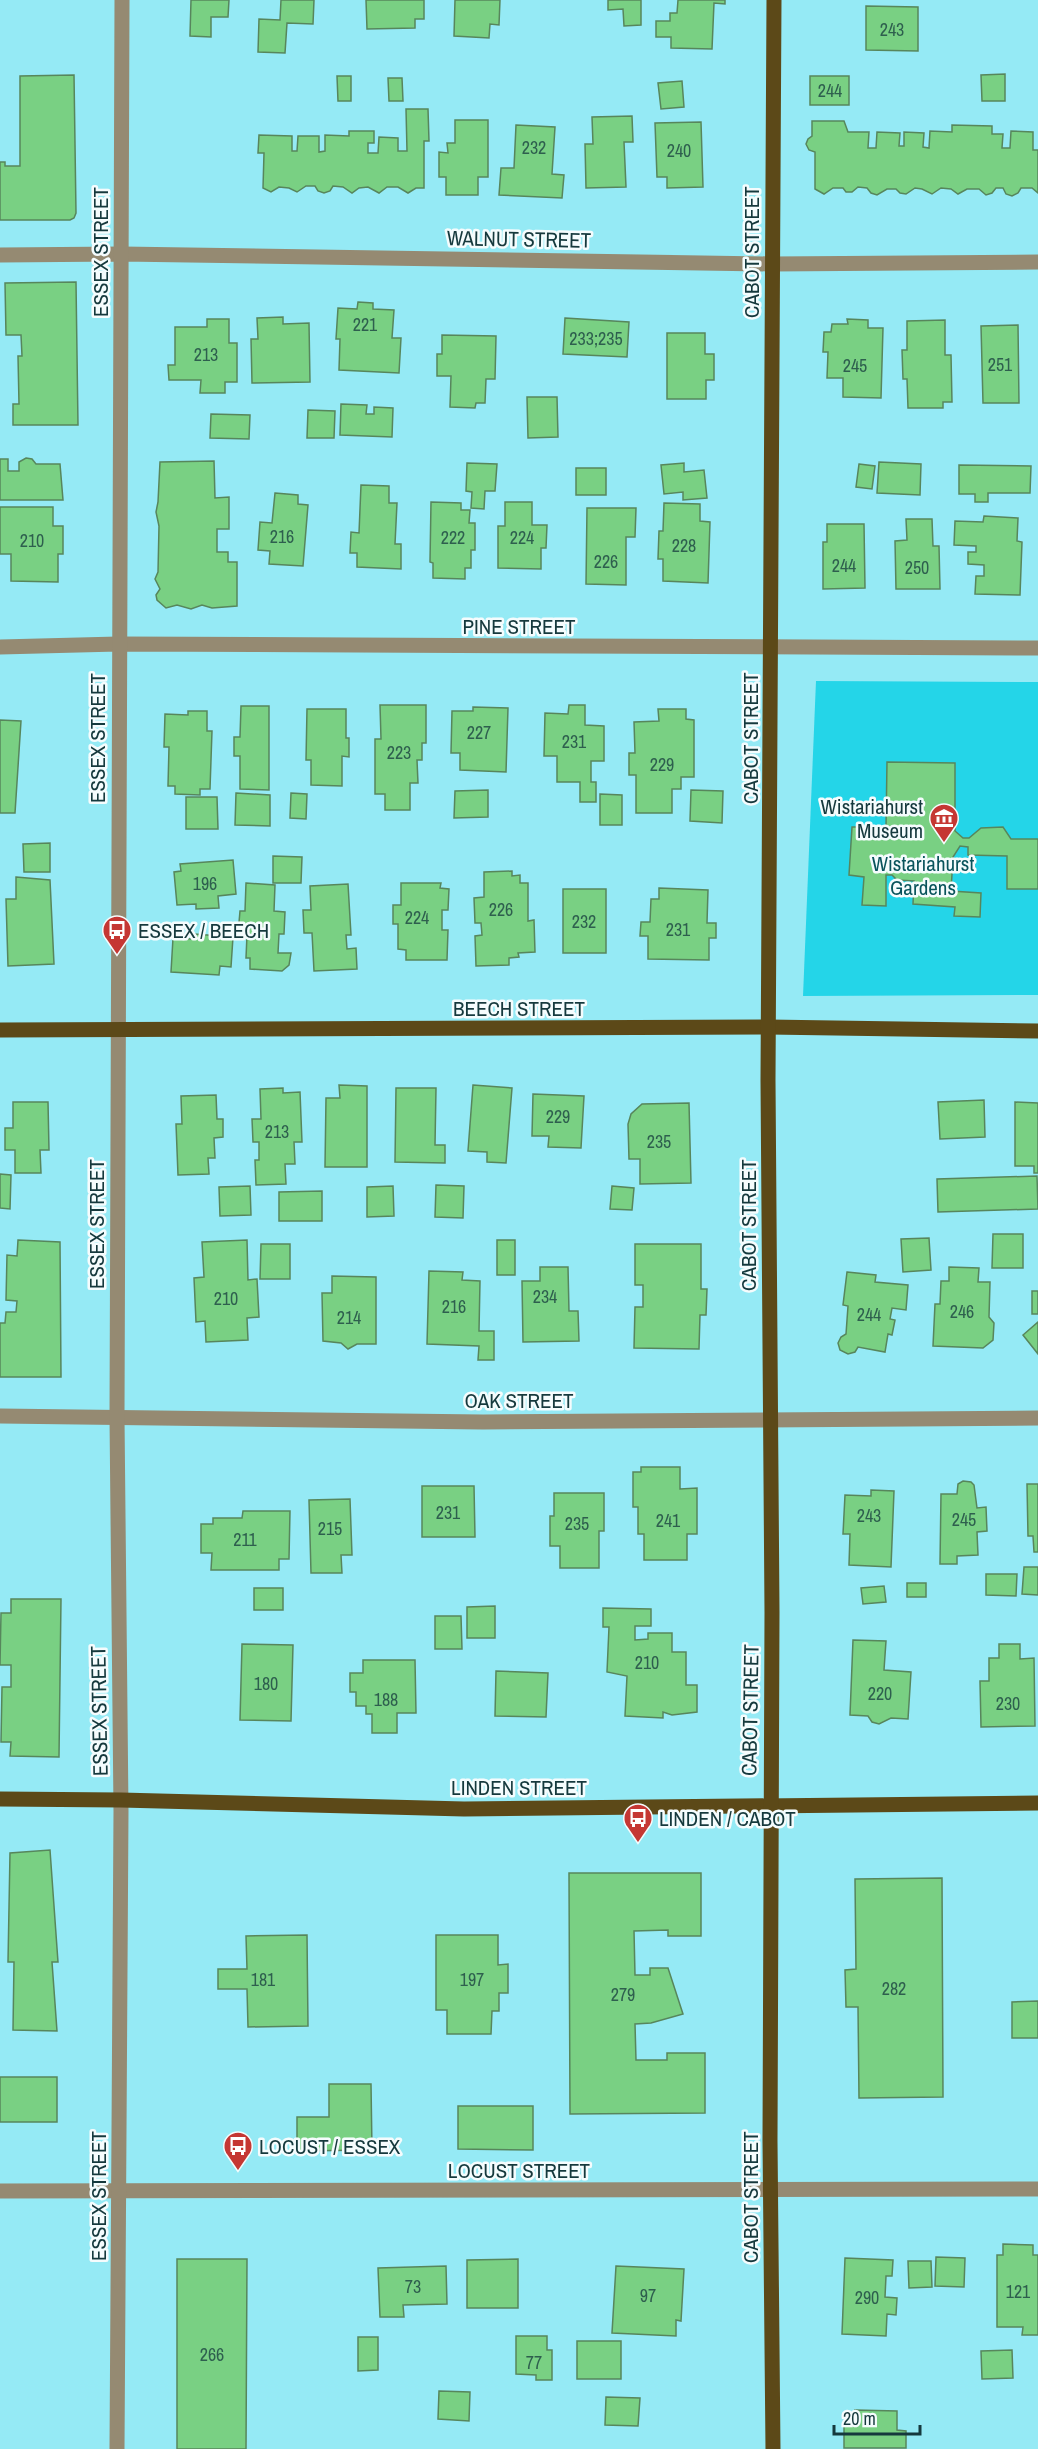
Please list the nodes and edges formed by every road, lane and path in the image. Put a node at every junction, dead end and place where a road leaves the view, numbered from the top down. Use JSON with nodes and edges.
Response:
{"nodes":[{"id":1,"x":122,"y":0,"type":"edge"},
{"id":2,"x":774,"y":0,"type":"edge"},
{"id":3,"x":122,"y":254,"type":"junction"},
{"id":4,"x":0,"y":255,"type":"edge"},
{"id":5,"x":1038,"y":262,"type":"edge"},
{"id":6,"x":772,"y":264,"type":"junction"},
{"id":7,"x":118,"y":644,"type":"junction"},
{"id":8,"x":0,"y":647,"type":"edge"},
{"id":9,"x":771,"y":648,"type":"junction"},
{"id":10,"x":1038,"y":648,"type":"edge"},
{"id":11,"x":768,"y":1027,"type":"junction"},
{"id":12,"x":118,"y":1029,"type":"junction"},
{"id":13,"x":0,"y":1030,"type":"edge"},
{"id":14,"x":1038,"y":1031,"type":"edge"},
{"id":15,"x":0,"y":1416,"type":"edge"},
{"id":16,"x":117,"y":1417,"type":"junction"},
{"id":17,"x":1038,"y":1418,"type":"edge"},
{"id":18,"x":770,"y":1421,"type":"junction"},
{"id":19,"x":0,"y":1799,"type":"edge"},
{"id":20,"x":121,"y":1800,"type":"junction"},
{"id":21,"x":1038,"y":1803,"type":"edge"},
{"id":22,"x":770,"y":1807,"type":"junction"},
{"id":23,"x":1038,"y":2189,"type":"edge"},
{"id":24,"x":770,"y":2190,"type":"junction"},
{"id":25,"x":0,"y":2191,"type":"edge"},
{"id":26,"x":119,"y":2192,"type":"junction"},
{"id":27,"x":117,"y":2449,"type":"edge"},
{"id":28,"x":773,"y":2449,"type":"edge"}],
"edges":[{"from":1,"to":3,"type":"street","name":"ESSEX STREET"},
{"from":2,"to":6,"type":"main road","name":"CABOT STREET"},
{"from":3,"to":4,"type":"street","name":"WALNUT STREET"},
{"from":3,"to":6,"type":"street","name":"WALNUT STREET"},
{"from":3,"to":7,"type":"street","name":"ESSEX STREET"},
{"from":5,"to":6,"type":"street","name":"WALNUT STREET"},
{"from":6,"to":9,"type":"main road","name":"CABOT STREET"},
{"from":7,"to":8,"type":"street","name":"PINE STREET"},
{"from":7,"to":9,"type":"street","name":"PINE STREET"},
{"from":7,"to":12,"type":"street","name":"ESSEX STREET"},
{"from":9,"to":10,"type":"street","name":"PINE STREET"},
{"from":9,"to":11,"type":"main road","name":"CABOT STREET"},
{"from":11,"to":12,"type":"main road","name":"BEECH STREET"},
{"from":11,"to":14,"type":"main road","name":"BEECH STREET"},
{"from":11,"to":18,"type":"main road","name":"CABOT STREET"},
{"from":12,"to":13,"type":"main road","name":"BEECH STREET"},
{"from":12,"to":16,"type":"street","name":"ESSEX STREET"},
{"from":15,"to":16,"type":"street","name":"OAK STREET"},
{"from":16,"to":18,"type":"street","name":"OAK STREET"},
{"from":16,"to":20,"type":"street","name":"ESSEX STREET"},
{"from":17,"to":18,"type":"street","name":"OAK STREET"},
{"from":18,"to":22,"type":"main road","name":"CABOT STREET"},
{"from":19,"to":20,"type":"main road","name":"LINDEN STREET"},
{"from":20,"to":22,"type":"main road","name":"LINDEN STREET"},
{"from":20,"to":26,"type":"street","name":"ESSEX STREET"},
{"from":21,"to":22,"type":"main road","name":"LINDEN STREET"},
{"from":22,"to":24,"type":"main road","name":"CABOT STREET"},
{"from":23,"to":24,"type":"street","name":"LOCUST STREET"},
{"from":24,"to":26,"type":"street","name":"LOCUST STREET"},
{"from":24,"to":28,"type":"main road","name":"CABOT STREET"},
{"from":25,"to":26,"type":"street","name":"LOCUST STREET"},
{"from":26,"to":27,"type":"street","name":"ESSEX STREET"}]}
